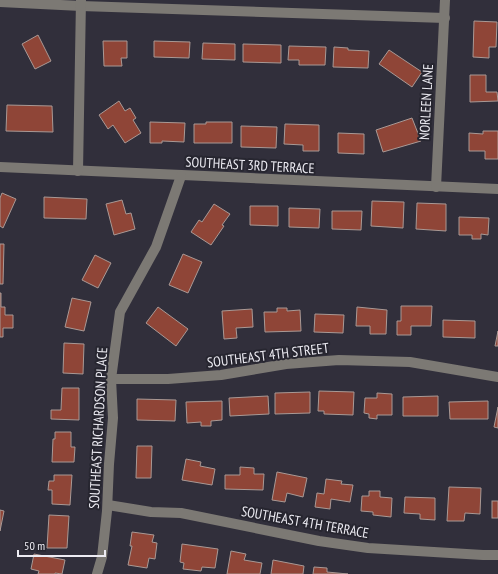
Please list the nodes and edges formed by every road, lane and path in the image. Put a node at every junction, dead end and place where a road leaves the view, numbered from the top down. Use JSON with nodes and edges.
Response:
{"nodes":[{"id":1,"x":445,"y":0,"type":"edge"},
{"id":2,"x":0,"y":2,"type":"edge"},
{"id":3,"x":81,"y":3,"type":"edge"},
{"id":4,"x":445,"y":18,"type":"junction"},
{"id":5,"x":0,"y":167,"type":"edge"},
{"id":6,"x":78,"y":171,"type":"junction"},
{"id":7,"x":181,"y":176,"type":"junction"},
{"id":8,"x":436,"y":187,"type":"junction"},
{"id":9,"x":498,"y":189,"type":"edge"},
{"id":10,"x":498,"y":377,"type":"edge"},
{"id":11,"x":111,"y":379,"type":"junction"},
{"id":12,"x":108,"y":505,"type":"junction"},
{"id":13,"x":498,"y":554,"type":"edge"},
{"id":14,"x":97,"y":574,"type":"edge"}],
"edges":[{"from":1,"to":4,"type":"street","name":"NORLEEN LANE"},
{"from":2,"to":3,"type":"street"},
{"from":3,"to":4,"type":"street"},
{"from":3,"to":6,"type":"street"},
{"from":4,"to":8,"type":"street","name":"NORLEEN LANE"},
{"from":5,"to":6,"type":"street","name":"SOUTHEAST 3RD TERRACE"},
{"from":6,"to":7,"type":"street","name":"SOUTHEAST 3RD TERRACE"},
{"from":7,"to":8,"type":"street","name":"SOUTHEAST 3RD TERRACE"},
{"from":7,"to":11,"type":"street","name":"SOUTHEAST RICHARDSON PLACE"},
{"from":8,"to":9,"type":"street","name":"SOUTHEAST 3RD TERRACE"},
{"from":10,"to":11,"type":"street","name":"SOUTHEAST 4TH STREET"},
{"from":11,"to":12,"type":"street","name":"SOUTHEAST RICHARDSON PLACE"},
{"from":12,"to":13,"type":"street","name":"SOUTHEAST 4TH TERRACE"},
{"from":12,"to":14,"type":"street","name":"SOUTHEAST RICHARDSON PLACE"}]}
